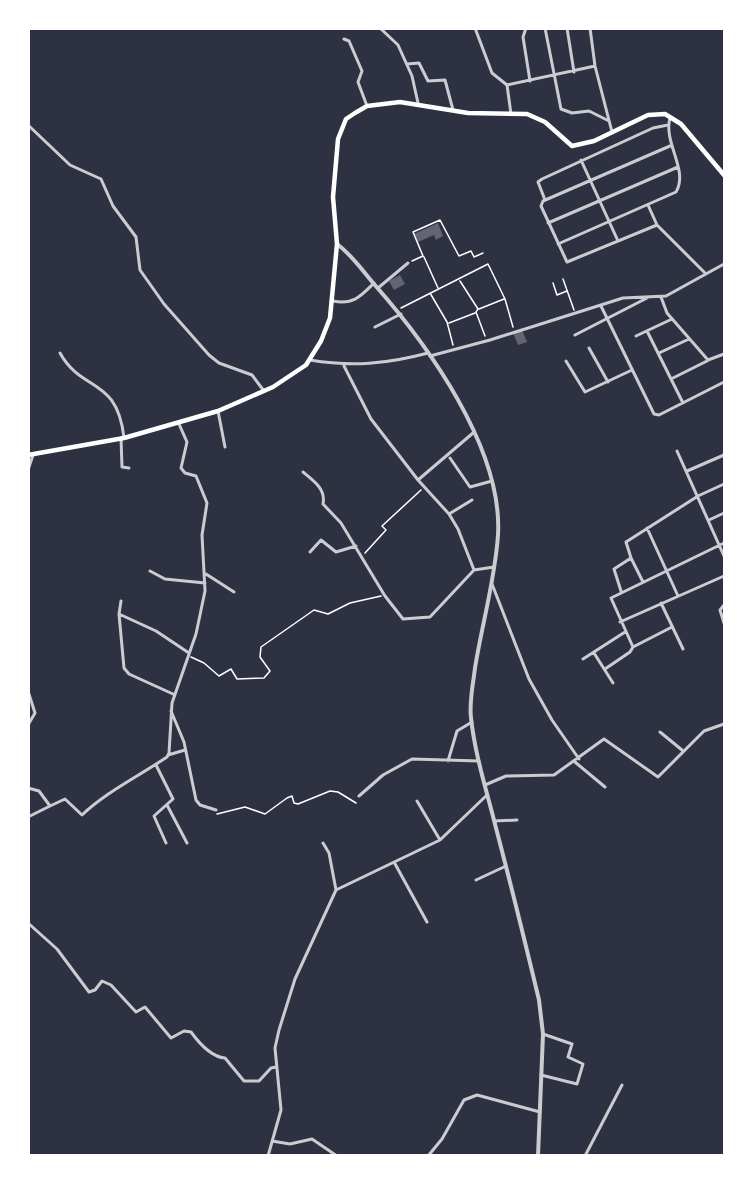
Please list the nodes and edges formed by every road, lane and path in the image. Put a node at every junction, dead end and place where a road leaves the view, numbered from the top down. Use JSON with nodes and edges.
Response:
{"nodes":[{"id":1,"x":380,"y":28,"type":"edge"},
{"id":2,"x":475,"y":28,"type":"edge"},
{"id":3,"x":526,"y":28,"type":"edge"},
{"id":4,"x":545,"y":28,"type":"edge"},
{"id":5,"x":567,"y":28,"type":"edge"},
{"id":6,"x":590,"y":28,"type":"edge"},
{"id":7,"x":344,"y":39,"type":"dead end"},
{"id":8,"x":407,"y":64,"type":"junction"},
{"id":9,"x":595,"y":66,"type":"junction"},
{"id":10,"x":574,"y":72,"type":"junction"},
{"id":11,"x":553,"y":77,"type":"junction"},
{"id":12,"x":530,"y":81,"type":"junction"},
{"id":13,"x":507,"y":86,"type":"junction"},
{"id":14,"x":418,"y":103,"type":"junction"},
{"id":15,"x":368,"y":106,"type":"junction"},
{"id":16,"x":453,"y":110,"type":"junction"},
{"id":17,"x":512,"y":114,"type":"junction"},
{"id":18,"x":670,"y":116,"type":"junction"},
{"id":19,"x":609,"y":121,"type":"junction"},
{"id":20,"x":28,"y":125,"type":"edge"},
{"id":21,"x":668,"y":125,"type":"junction"},
{"id":22,"x":612,"y":132,"type":"junction"},
{"id":23,"x":670,"y":146,"type":"junction"},
{"id":24,"x":581,"y":160,"type":"junction"},
{"id":25,"x":678,"y":167,"type":"junction"},
{"id":26,"x":724,"y":175,"type":"edge"},
{"id":27,"x":591,"y":180,"type":"junction"},
{"id":28,"x":545,"y":200,"type":"junction"},
{"id":29,"x":600,"y":200,"type":"junction"},
{"id":30,"x":648,"y":205,"type":"junction"},
{"id":31,"x":608,"y":221,"type":"junction"},
{"id":32,"x":548,"y":223,"type":"junction"},
{"id":33,"x":657,"y":225,"type":"junction"},
{"id":34,"x":618,"y":241,"type":"junction"},
{"id":35,"x":337,"y":244,"type":"junction"},
{"id":36,"x":557,"y":244,"type":"junction"},
{"id":37,"x":483,"y":253,"type":"dead end"},
{"id":38,"x":423,"y":256,"type":"junction"},
{"id":39,"x":408,"y":263,"type":"joint"},
{"id":40,"x":724,"y":264,"type":"edge"},
{"id":41,"x":706,"y":274,"type":"junction"},
{"id":42,"x":564,"y":279,"type":"dead end"},
{"id":43,"x":459,"y":280,"type":"junction"},
{"id":44,"x":374,"y":283,"type":"junction"},
{"id":45,"x":553,"y":284,"type":"dead end"},
{"id":46,"x":378,"y":288,"type":"junction"},
{"id":47,"x":439,"y":289,"type":"junction"},
{"id":48,"x":568,"y":290,"type":"junction"},
{"id":49,"x":430,"y":293,"type":"junction"},
{"id":50,"x":649,"y":297,"type":"junction"},
{"id":51,"x":661,"y":297,"type":"junction"},
{"id":52,"x":505,"y":299,"type":"junction"},
{"id":53,"x":333,"y":301,"type":"junction"},
{"id":54,"x":601,"y":306,"type":"junction"},
{"id":55,"x":478,"y":309,"type":"junction"},
{"id":56,"x":399,"y":312,"type":"junction"},
{"id":57,"x":476,"y":312,"type":"junction"},
{"id":58,"x":575,"y":314,"type":"junction"},
{"id":59,"x":672,"y":319,"type":"junction"},
{"id":60,"x":607,"y":320,"type":"junction"},
{"id":61,"x":447,"y":322,"type":"junction"},
{"id":62,"x":375,"y":327,"type":"dead end"},
{"id":63,"x":514,"y":331,"type":"junction"},
{"id":64,"x":647,"y":331,"type":"junction"},
{"id":65,"x":575,"y":335,"type":"dead end"},
{"id":66,"x":636,"y":336,"type":"dead end"},
{"id":67,"x":689,"y":339,"type":"junction"},
{"id":68,"x":487,"y":341,"type":"junction"},
{"id":69,"x":589,"y":348,"type":"dead end"},
{"id":70,"x":453,"y":349,"type":"junction"},
{"id":71,"x":60,"y":353,"type":"dead end"},
{"id":72,"x":659,"y":353,"type":"junction"},
{"id":73,"x":429,"y":354,"type":"junction"},
{"id":74,"x":723,"y":355,"type":"edge"},
{"id":75,"x":310,"y":360,"type":"junction"},
{"id":76,"x":708,"y":360,"type":"junction"},
{"id":77,"x":566,"y":361,"type":"dead end"},
{"id":78,"x":724,"y":361,"type":"edge"},
{"id":79,"x":344,"y":366,"type":"junction"},
{"id":80,"x":632,"y":370,"type":"junction"},
{"id":81,"x":671,"y":379,"type":"junction"},
{"id":82,"x":608,"y":382,"type":"junction"},
{"id":83,"x":724,"y":382,"type":"edge"},
{"id":84,"x":264,"y":391,"type":"junction"},
{"id":85,"x":683,"y":403,"type":"junction"},
{"id":86,"x":220,"y":411,"type":"junction"},
{"id":87,"x":179,"y":424,"type":"junction"},
{"id":88,"x":472,"y":433,"type":"junction"},
{"id":89,"x":123,"y":438,"type":"junction"},
{"id":90,"x":225,"y":447,"type":"dead end"},
{"id":91,"x":677,"y":450,"type":"dead end"},
{"id":92,"x":31,"y":455,"type":"edge"},
{"id":93,"x":724,"y":455,"type":"edge"},
{"id":94,"x":450,"y":458,"type":"dead end"},
{"id":95,"x":129,"y":468,"type":"dead end"},
{"id":96,"x":28,"y":470,"type":"edge"},
{"id":97,"x":687,"y":471,"type":"junction"},
{"id":98,"x":303,"y":472,"type":"dead end"},
{"id":99,"x":417,"y":480,"type":"junction"},
{"id":100,"x":492,"y":481,"type":"junction"},
{"id":101,"x":724,"y":484,"type":"edge"},
{"id":102,"x":424,"y":487,"type":"junction"},
{"id":103,"x":698,"y":496,"type":"junction"},
{"id":104,"x":472,"y":500,"type":"dead end"},
{"id":105,"x":724,"y":513,"type":"edge"},
{"id":106,"x":449,"y":514,"type":"junction"},
{"id":107,"x":708,"y":520,"type":"junction"},
{"id":108,"x":647,"y":528,"type":"junction"},
{"id":109,"x":724,"y":543,"type":"edge"},
{"id":110,"x":720,"y":545,"type":"junction"},
{"id":111,"x":356,"y":546,"type":"junction"},
{"id":112,"x":310,"y":552,"type":"dead end"},
{"id":113,"x":362,"y":556,"type":"junction"},
{"id":114,"x":724,"y":556,"type":"edge"},
{"id":115,"x":631,"y":558,"type":"junction"},
{"id":116,"x":494,"y":567,"type":"junction"},
{"id":117,"x":474,"y":570,"type":"junction"},
{"id":118,"x":150,"y":571,"type":"dead end"},
{"id":119,"x":666,"y":571,"type":"junction"},
{"id":120,"x":206,"y":574,"type":"junction"},
{"id":121,"x":724,"y":576,"type":"edge"},
{"id":122,"x":644,"y":582,"type":"junction"},
{"id":123,"x":206,"y":583,"type":"junction"},
{"id":124,"x":491,"y":584,"type":"junction"},
{"id":125,"x":234,"y":592,"type":"dead end"},
{"id":126,"x":621,"y":592,"type":"junction"},
{"id":127,"x":385,"y":596,"type":"junction"},
{"id":128,"x":678,"y":596,"type":"junction"},
{"id":129,"x":121,"y":601,"type":"dead end"},
{"id":130,"x":661,"y":603,"type":"junction"},
{"id":131,"x":724,"y":605,"type":"edge"},
{"id":132,"x":119,"y":614,"type":"junction"},
{"id":133,"x":620,"y":622,"type":"junction"},
{"id":134,"x":724,"y":623,"type":"edge"},
{"id":135,"x":672,"y":627,"type":"junction"},
{"id":136,"x":625,"y":632,"type":"junction"},
{"id":137,"x":633,"y":647,"type":"junction"},
{"id":138,"x":683,"y":649,"type":"dead end"},
{"id":139,"x":594,"y":652,"type":"junction"},
{"id":140,"x":188,"y":654,"type":"junction"},
{"id":141,"x":583,"y":659,"type":"dead end"},
{"id":142,"x":605,"y":669,"type":"junction"},
{"id":143,"x":613,"y":683,"type":"dead end"},
{"id":144,"x":28,"y":691,"type":"edge"},
{"id":145,"x":174,"y":695,"type":"junction"},
{"id":146,"x":171,"y":710,"type":"junction"},
{"id":147,"x":472,"y":722,"type":"junction"},
{"id":148,"x":724,"y":723,"type":"edge"},
{"id":149,"x":28,"y":725,"type":"edge"},
{"id":150,"x":660,"y":732,"type":"dead end"},
{"id":151,"x":185,"y":750,"type":"junction"},
{"id":152,"x":682,"y":750,"type":"junction"},
{"id":153,"x":168,"y":755,"type":"junction"},
{"id":154,"x":448,"y":760,"type":"junction"},
{"id":155,"x":577,"y":760,"type":"junction"},
{"id":156,"x":479,"y":761,"type":"junction"},
{"id":157,"x":156,"y":765,"type":"junction"},
{"id":158,"x":485,"y":785,"type":"junction"},
{"id":159,"x":605,"y":787,"type":"dead end"},
{"id":160,"x":28,"y":788,"type":"edge"},
{"id":161,"x":488,"y":795,"type":"junction"},
{"id":162,"x":359,"y":796,"type":"dead end"},
{"id":163,"x":417,"y":801,"type":"dead end"},
{"id":164,"x":356,"y":803,"type":"dead end"},
{"id":165,"x":167,"y":804,"type":"junction"},
{"id":166,"x":50,"y":806,"type":"junction"},
{"id":167,"x":216,"y":810,"type":"joint"},
{"id":168,"x":28,"y":817,"type":"edge"},
{"id":169,"x":517,"y":820,"type":"dead end"},
{"id":170,"x":494,"y":821,"type":"junction"},
{"id":171,"x":440,"y":840,"type":"junction"},
{"id":172,"x":166,"y":843,"type":"dead end"},
{"id":173,"x":187,"y":843,"type":"dead end"},
{"id":174,"x":323,"y":843,"type":"dead end"},
{"id":175,"x":394,"y":862,"type":"junction"},
{"id":176,"x":506,"y":866,"type":"junction"},
{"id":177,"x":476,"y":880,"type":"dead end"},
{"id":178,"x":336,"y":890,"type":"junction"},
{"id":179,"x":427,"y":922,"type":"dead end"},
{"id":180,"x":28,"y":923,"type":"edge"},
{"id":181,"x":543,"y":1034,"type":"junction"},
{"id":182,"x":276,"y":1067,"type":"junction"},
{"id":183,"x":541,"y":1074,"type":"junction"},
{"id":184,"x":621,"y":1085,"type":"dead end"},
{"id":185,"x":540,"y":1112,"type":"junction"},
{"id":186,"x":272,"y":1142,"type":"junction"},
{"id":187,"x":331,"y":1154,"type":"edge"},
{"id":188,"x":268,"y":1155,"type":"edge"},
{"id":189,"x":337,"y":1155,"type":"edge"},
{"id":190,"x":428,"y":1155,"type":"edge"},
{"id":191,"x":538,"y":1155,"type":"edge"},
{"id":192,"x":585,"y":1155,"type":"edge"}],
"edges":[{"from":1,"to":8,"type":"street"},
{"from":2,"to":13,"type":"street"},
{"from":3,"to":12,"type":"street"},
{"from":4,"to":11,"type":"street"},
{"from":5,"to":10,"type":"street"},
{"from":6,"to":9,"type":"street"},
{"from":7,"to":15,"type":"street"},
{"from":8,"to":14,"type":"street"},
{"from":8,"to":16,"type":"street"},
{"from":9,"to":10,"type":"street"},
{"from":9,"to":19,"type":"street"},
{"from":10,"to":11,"type":"street"},
{"from":11,"to":12,"type":"street"},
{"from":11,"to":19,"type":"street"},
{"from":12,"to":13,"type":"street"},
{"from":13,"to":17,"type":"street"},
{"from":14,"to":15,"type":"main road"},
{"from":14,"to":16,"type":"main road"},
{"from":15,"to":35,"type":"main road"},
{"from":16,"to":17,"type":"main road"},
{"from":17,"to":22,"type":"main road"},
{"from":18,"to":21,"type":"street"},
{"from":18,"to":22,"type":"main road"},
{"from":18,"to":26,"type":"main road"},
{"from":19,"to":22,"type":"street"},
{"from":20,"to":84,"type":"street"},
{"from":21,"to":23,"type":"street"},
{"from":21,"to":24,"type":"street"},
{"from":23,"to":25,"type":"street"},
{"from":23,"to":27,"type":"street"},
{"from":24,"to":27,"type":"street"},
{"from":24,"to":28,"type":"street"},
{"from":25,"to":29,"type":"street"},
{"from":25,"to":30,"type":"street"},
{"from":27,"to":28,"type":"street"},
{"from":27,"to":29,"type":"street"},
{"from":28,"to":32,"type":"street"},
{"from":29,"to":31,"type":"street"},
{"from":29,"to":32,"type":"street"},
{"from":30,"to":31,"type":"street"},
{"from":30,"to":33,"type":"street"},
{"from":31,"to":34,"type":"street"},
{"from":31,"to":36,"type":"street"},
{"from":32,"to":36,"type":"street"},
{"from":33,"to":34,"type":"street"},
{"from":33,"to":41,"type":"street"},
{"from":34,"to":36,"type":"street"},
{"from":35,"to":44,"type":"street"},
{"from":35,"to":53,"type":"main road"},
{"from":37,"to":38,"type":"path"},
{"from":38,"to":39,"type":"path"},
{"from":38,"to":47,"type":"path"},
{"from":39,"to":46,"type":"street"},
{"from":40,"to":41,"type":"street"},
{"from":41,"to":51,"type":"street"},
{"from":42,"to":48,"type":"path"},
{"from":43,"to":47,"type":"path"},
{"from":43,"to":52,"type":"path"},
{"from":43,"to":55,"type":"path"},
{"from":44,"to":46,"type":"street"},
{"from":44,"to":53,"type":"street"},
{"from":45,"to":48,"type":"path"},
{"from":46,"to":56,"type":"street"},
{"from":47,"to":49,"type":"path"},
{"from":48,"to":58,"type":"path"},
{"from":49,"to":56,"type":"path"},
{"from":49,"to":61,"type":"path"},
{"from":50,"to":51,"type":"street"},
{"from":50,"to":54,"type":"street"},
{"from":50,"to":60,"type":"street"},
{"from":51,"to":59,"type":"street"},
{"from":52,"to":55,"type":"path"},
{"from":52,"to":63,"type":"path"},
{"from":53,"to":75,"type":"main road"},
{"from":54,"to":58,"type":"street"},
{"from":54,"to":60,"type":"street"},
{"from":55,"to":57,"type":"path"},
{"from":56,"to":62,"type":"street"},
{"from":56,"to":73,"type":"street"},
{"from":57,"to":61,"type":"path"},
{"from":57,"to":68,"type":"path"},
{"from":58,"to":63,"type":"street"},
{"from":59,"to":64,"type":"street"},
{"from":59,"to":67,"type":"street"},
{"from":60,"to":65,"type":"street"},
{"from":60,"to":80,"type":"street"},
{"from":61,"to":70,"type":"path"},
{"from":63,"to":68,"type":"street"},
{"from":64,"to":66,"type":"street"},
{"from":64,"to":72,"type":"street"},
{"from":67,"to":72,"type":"street"},
{"from":67,"to":76,"type":"street"},
{"from":68,"to":70,"type":"street"},
{"from":69,"to":82,"type":"street"},
{"from":70,"to":73,"type":"street"},
{"from":71,"to":89,"type":"street"},
{"from":72,"to":81,"type":"street"},
{"from":73,"to":79,"type":"street"},
{"from":73,"to":88,"type":"street"},
{"from":74,"to":76,"type":"street"},
{"from":74,"to":78,"type":"street"},
{"from":75,"to":79,"type":"street"},
{"from":75,"to":84,"type":"main road"},
{"from":76,"to":81,"type":"street"},
{"from":77,"to":82,"type":"street"},
{"from":79,"to":99,"type":"street"},
{"from":80,"to":82,"type":"street"},
{"from":80,"to":85,"type":"street"},
{"from":81,"to":85,"type":"street"},
{"from":83,"to":85,"type":"street"},
{"from":84,"to":86,"type":"main road"},
{"from":86,"to":87,"type":"main road"},
{"from":86,"to":90,"type":"street"},
{"from":87,"to":89,"type":"main road"},
{"from":87,"to":120,"type":"street"},
{"from":88,"to":99,"type":"street"},
{"from":88,"to":100,"type":"street"},
{"from":89,"to":92,"type":"main road"},
{"from":89,"to":95,"type":"street"},
{"from":91,"to":97,"type":"street"},
{"from":92,"to":96,"type":"street"},
{"from":93,"to":97,"type":"street"},
{"from":94,"to":100,"type":"street"},
{"from":97,"to":103,"type":"street"},
{"from":98,"to":111,"type":"street"},
{"from":99,"to":102,"type":"street"},
{"from":100,"to":116,"type":"street"},
{"from":101,"to":103,"type":"street"},
{"from":102,"to":106,"type":"street"},
{"from":102,"to":113,"type":"path"},
{"from":103,"to":107,"type":"street"},
{"from":103,"to":108,"type":"street"},
{"from":104,"to":106,"type":"street"},
{"from":105,"to":107,"type":"street"},
{"from":106,"to":117,"type":"street"},
{"from":107,"to":110,"type":"street"},
{"from":108,"to":115,"type":"street"},
{"from":108,"to":119,"type":"street"},
{"from":109,"to":110,"type":"street"},
{"from":110,"to":114,"type":"street"},
{"from":110,"to":119,"type":"street"},
{"from":111,"to":112,"type":"street"},
{"from":111,"to":113,"type":"street"},
{"from":113,"to":127,"type":"street"},
{"from":115,"to":122,"type":"street"},
{"from":115,"to":126,"type":"street"},
{"from":116,"to":117,"type":"street"},
{"from":116,"to":124,"type":"street"},
{"from":117,"to":127,"type":"street"},
{"from":118,"to":123,"type":"street"},
{"from":119,"to":122,"type":"street"},
{"from":119,"to":128,"type":"street"},
{"from":120,"to":123,"type":"street"},
{"from":120,"to":125,"type":"street"},
{"from":121,"to":128,"type":"street"},
{"from":122,"to":126,"type":"street"},
{"from":123,"to":140,"type":"street"},
{"from":124,"to":147,"type":"street"},
{"from":124,"to":155,"type":"street"},
{"from":126,"to":133,"type":"street"},
{"from":127,"to":140,"type":"path"},
{"from":128,"to":130,"type":"street"},
{"from":129,"to":132,"type":"street"},
{"from":130,"to":133,"type":"street"},
{"from":130,"to":135,"type":"street"},
{"from":131,"to":134,"type":"street"},
{"from":132,"to":140,"type":"street"},
{"from":132,"to":145,"type":"street"},
{"from":133,"to":136,"type":"street"},
{"from":135,"to":137,"type":"street"},
{"from":135,"to":138,"type":"street"},
{"from":136,"to":137,"type":"street"},
{"from":136,"to":139,"type":"street"},
{"from":137,"to":142,"type":"street"},
{"from":139,"to":141,"type":"street"},
{"from":139,"to":142,"type":"street"},
{"from":140,"to":145,"type":"street"},
{"from":142,"to":143,"type":"street"},
{"from":144,"to":149,"type":"street"},
{"from":145,"to":146,"type":"street"},
{"from":146,"to":151,"type":"street"},
{"from":146,"to":153,"type":"street"},
{"from":147,"to":154,"type":"street"},
{"from":147,"to":156,"type":"street"},
{"from":148,"to":152,"type":"street"},
{"from":150,"to":152,"type":"street"},
{"from":151,"to":153,"type":"street"},
{"from":151,"to":167,"type":"street"},
{"from":152,"to":155,"type":"street"},
{"from":153,"to":157,"type":"street"},
{"from":154,"to":156,"type":"street"},
{"from":154,"to":162,"type":"street"},
{"from":155,"to":158,"type":"street"},
{"from":155,"to":159,"type":"street"},
{"from":156,"to":158,"type":"street"},
{"from":157,"to":165,"type":"street"},
{"from":157,"to":166,"type":"street"},
{"from":158,"to":161,"type":"street"},
{"from":160,"to":166,"type":"street"},
{"from":161,"to":170,"type":"street"},
{"from":161,"to":171,"type":"street"},
{"from":163,"to":171,"type":"street"},
{"from":164,"to":167,"type":"path"},
{"from":165,"to":172,"type":"street"},
{"from":165,"to":173,"type":"street"},
{"from":166,"to":168,"type":"street"},
{"from":169,"to":170,"type":"street"},
{"from":170,"to":176,"type":"street"},
{"from":171,"to":175,"type":"street"},
{"from":174,"to":178,"type":"street"},
{"from":175,"to":178,"type":"street"},
{"from":175,"to":179,"type":"street"},
{"from":176,"to":177,"type":"street"},
{"from":176,"to":181,"type":"street"},
{"from":178,"to":182,"type":"street"},
{"from":180,"to":182,"type":"street"},
{"from":181,"to":183,"type":"street"},
{"from":181,"to":183,"type":"street"},
{"from":182,"to":186,"type":"street"},
{"from":183,"to":185,"type":"street"},
{"from":184,"to":192,"type":"street"},
{"from":185,"to":190,"type":"street"},
{"from":185,"to":191,"type":"street"},
{"from":186,"to":187,"type":"street"},
{"from":186,"to":188,"type":"street"},
{"from":187,"to":189,"type":"street"}]}
